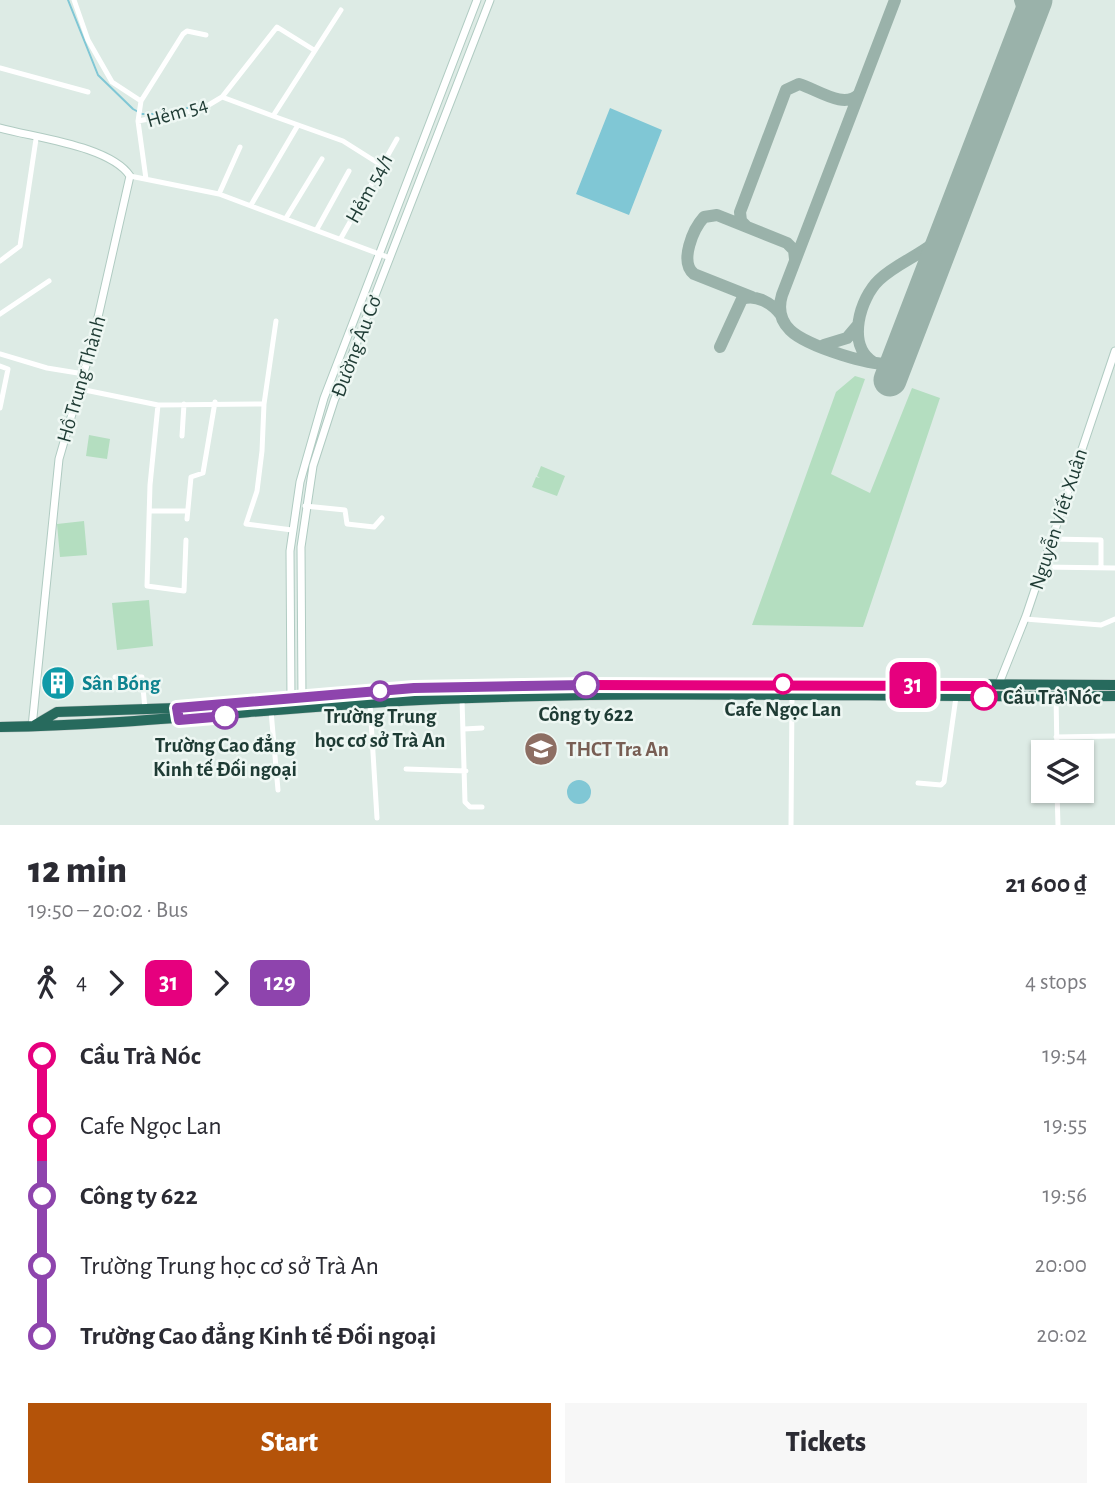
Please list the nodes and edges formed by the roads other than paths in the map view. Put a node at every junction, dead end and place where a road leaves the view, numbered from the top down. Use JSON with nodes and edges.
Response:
{"nodes":[{"id":1,"x":74,"y":0,"type":"edge"},
{"id":2,"x":477,"y":0,"type":"edge"},
{"id":3,"x":490,"y":0,"type":"edge"},
{"id":4,"x":341,"y":10,"type":"dead end"},
{"id":5,"x":206,"y":35,"type":"dead end"},
{"id":6,"x":314,"y":50,"type":"junction"},
{"id":7,"x":0,"y":68,"type":"edge"},
{"id":8,"x":88,"y":92,"type":"dead end"},
{"id":9,"x":222,"y":97,"type":"junction"},
{"id":10,"x":141,"y":101,"type":"junction"},
{"id":11,"x":273,"y":116,"type":"junction"},
{"id":12,"x":138,"y":121,"type":"junction"},
{"id":13,"x":298,"y":125,"type":"junction"},
{"id":14,"x":0,"y":129,"type":"edge"},
{"id":15,"x":36,"y":139,"type":"junction"},
{"id":16,"x":397,"y":139,"type":"dead end"},
{"id":17,"x":240,"y":147,"type":"dead end"},
{"id":18,"x":322,"y":159,"type":"dead end"},
{"id":19,"x":381,"y":165,"type":"junction"},
{"id":20,"x":349,"y":171,"type":"dead end"},
{"id":21,"x":130,"y":176,"type":"junction"},
{"id":22,"x":146,"y":179,"type":"junction"},
{"id":23,"x":219,"y":194,"type":"junction"},
{"id":24,"x":251,"y":205,"type":"junction"},
{"id":25,"x":286,"y":218,"type":"junction"},
{"id":26,"x":317,"y":229,"type":"junction"},
{"id":27,"x":341,"y":238,"type":"junction"},
{"id":28,"x":380,"y":254,"type":"junction"},
{"id":29,"x":390,"y":258,"type":"junction"},
{"id":30,"x":0,"y":261,"type":"edge"},
{"id":31,"x":49,"y":281,"type":"dead end"},
{"id":32,"x":0,"y":314,"type":"edge"},
{"id":33,"x":276,"y":321,"type":"dead end"},
{"id":34,"x":1115,"y":351,"type":"edge"},
{"id":35,"x":0,"y":354,"type":"edge"},
{"id":36,"x":0,"y":366,"type":"edge"},
{"id":37,"x":84,"y":374,"type":"junction"},
{"id":38,"x":331,"y":381,"type":"junction"},
{"id":39,"x":341,"y":384,"type":"junction"},
{"id":40,"x":80,"y":389,"type":"junction"},
{"id":41,"x":215,"y":402,"type":"junction"},
{"id":42,"x":184,"y":404,"type":"junction"},
{"id":43,"x":264,"y":404,"type":"junction"},
{"id":44,"x":158,"y":405,"type":"junction"},
{"id":45,"x":0,"y":408,"type":"edge"},
{"id":46,"x":182,"y":436,"type":"dead end"},
{"id":47,"x":305,"y":506,"type":"junction"},
{"id":48,"x":150,"y":511,"type":"junction"},
{"id":49,"x":187,"y":511,"type":"junction"},
{"id":50,"x":382,"y":518,"type":"dead end"},
{"id":51,"x":187,"y":519,"type":"dead end"},
{"id":52,"x":292,"y":530,"type":"junction"},
{"id":53,"x":1052,"y":539,"type":"junction"},
{"id":54,"x":186,"y":540,"type":"dead end"},
{"id":55,"x":1042,"y":568,"type":"junction"},
{"id":56,"x":1101,"y":568,"type":"junction"},
{"id":57,"x":1115,"y":568,"type":"edge"},
{"id":58,"x":1024,"y":619,"type":"junction"},
{"id":59,"x":1115,"y":619,"type":"edge"},
{"id":60,"x":115,"y":677,"type":"dead end"},
{"id":61,"x":1113,"y":684,"type":"edge"},
{"id":62,"x":998,"y":686,"type":"junction"},
{"id":63,"x":1056,"y":691,"type":"junction"},
{"id":64,"x":984,"y":692,"type":"junction"},
{"id":65,"x":792,"y":695,"type":"junction"},
{"id":66,"x":1115,"y":696,"type":"edge"},
{"id":67,"x":956,"y":697,"type":"junction"},
{"id":68,"x":462,"y":699,"type":"junction"},
{"id":69,"x":296,"y":703,"type":"junction"},
{"id":70,"x":370,"y":704,"type":"junction"},
{"id":71,"x":177,"y":708,"type":"junction"},
{"id":72,"x":145,"y":709,"type":"junction"},
{"id":73,"x":271,"y":711,"type":"junction"},
{"id":74,"x":179,"y":720,"type":"junction"},
{"id":75,"x":0,"y":727,"type":"edge"},
{"id":76,"x":32,"y":727,"type":"junction"},
{"id":77,"x":482,"y":728,"type":"dead end"},
{"id":78,"x":464,"y":729,"type":"junction"},
{"id":79,"x":1115,"y":736,"type":"edge"},
{"id":80,"x":1056,"y":737,"type":"junction"},
{"id":81,"x":1056,"y":740,"type":"edge"},
{"id":82,"x":406,"y":769,"type":"dead end"},
{"id":83,"x":466,"y":771,"type":"junction"},
{"id":84,"x":918,"y":783,"type":"dead end"},
{"id":85,"x":278,"y":790,"type":"dead end"},
{"id":86,"x":1058,"y":803,"type":"edge"},
{"id":87,"x":482,"y":807,"type":"dead end"},
{"id":88,"x":377,"y":818,"type":"dead end"},
{"id":89,"x":791,"y":825,"type":"edge"},
{"id":90,"x":1058,"y":825,"type":"edge"}],
"edges":[{"from":1,"to":10,"type":"street"},
{"from":2,"to":28,"type":"street","name":"Đường Âu Cơ"},
{"from":3,"to":29,"type":"street","name":"Đường Âu Cơ"},
{"from":4,"to":6,"type":"street"},
{"from":5,"to":10,"type":"street"},
{"from":6,"to":9,"type":"street","name":"Hẻm 54"},
{"from":6,"to":11,"type":"street"},
{"from":7,"to":8,"type":"street"},
{"from":9,"to":11,"type":"street"},
{"from":9,"to":12,"type":"street","name":"Hẻm 54"},
{"from":10,"to":12,"type":"street"},
{"from":11,"to":13,"type":"street"},
{"from":12,"to":22,"type":"street","name":"Hẻm 54"},
{"from":13,"to":19,"type":"street"},
{"from":13,"to":24,"type":"street"},
{"from":14,"to":15,"type":"street"},
{"from":15,"to":21,"type":"street"},
{"from":15,"to":30,"type":"street"},
{"from":16,"to":19,"type":"street","name":"Hẻm 54/1"},
{"from":17,"to":23,"type":"street"},
{"from":18,"to":25,"type":"street"},
{"from":19,"to":27,"type":"street","name":"Hẻm 54/1"},
{"from":20,"to":26,"type":"street"},
{"from":21,"to":22,"type":"street"},
{"from":21,"to":37,"type":"street","name":"Hồ Trung Thành"},
{"from":22,"to":23,"type":"street"},
{"from":23,"to":24,"type":"street"},
{"from":24,"to":25,"type":"street"},
{"from":25,"to":26,"type":"street"},
{"from":26,"to":27,"type":"street"},
{"from":27,"to":28,"type":"street"},
{"from":28,"to":29,"type":"street"},
{"from":28,"to":38,"type":"street","name":"Đường Âu Cơ"},
{"from":29,"to":39,"type":"street","name":"Đường Âu Cơ"},
{"from":31,"to":32,"type":"street"},
{"from":33,"to":43,"type":"street"},
{"from":34,"to":53,"type":"street","name":"Nguyễn Viết Xuân"},
{"from":35,"to":37,"type":"street"},
{"from":36,"to":45,"type":"street"},
{"from":37,"to":40,"type":"street","name":"Hồ Trung Thành"},
{"from":38,"to":39,"type":"street"},
{"from":38,"to":52,"type":"street","name":"Đường Âu Cơ"},
{"from":39,"to":47,"type":"street","name":"Đường Âu Cơ"},
{"from":40,"to":44,"type":"street"},
{"from":40,"to":76,"type":"street","name":"Hồ Trung Thành"},
{"from":41,"to":42,"type":"street"},
{"from":41,"to":43,"type":"street"},
{"from":41,"to":49,"type":"street"},
{"from":42,"to":44,"type":"street"},
{"from":42,"to":46,"type":"street"},
{"from":43,"to":52,"type":"street"},
{"from":44,"to":48,"type":"street"},
{"from":47,"to":50,"type":"street"},
{"from":47,"to":69,"type":"street","name":"Đường Âu Cơ"},
{"from":48,"to":49,"type":"street"},
{"from":48,"to":54,"type":"street"},
{"from":49,"to":51,"type":"street"},
{"from":52,"to":69,"type":"street","name":"Đường Âu Cơ"},
{"from":53,"to":55,"type":"street","name":"Nguyễn Viết Xuân"},
{"from":53,"to":56,"type":"street"},
{"from":55,"to":56,"type":"street"},
{"from":55,"to":58,"type":"street","name":"Nguyễn Viết Xuân"},
{"from":56,"to":57,"type":"street"},
{"from":58,"to":59,"type":"street"},
{"from":58,"to":62,"type":"street","name":"Nguyễn Viết Xuân"},
{"from":60,"to":72,"type":"street"},
{"from":61,"to":63,"type":"highway"},
{"from":62,"to":63,"type":"highway"},
{"from":62,"to":64,"type":"highway"},
{"from":63,"to":64,"type":"highway"},
{"from":63,"to":66,"type":"highway"},
{"from":63,"to":80,"type":"street"},
{"from":64,"to":67,"type":"highway"},
{"from":64,"to":69,"type":"highway"},
{"from":65,"to":67,"type":"highway"},
{"from":65,"to":68,"type":"highway"},
{"from":65,"to":89,"type":"street"},
{"from":67,"to":84,"type":"street"},
{"from":68,"to":70,"type":"highway"},
{"from":68,"to":78,"type":"street"},
{"from":69,"to":70,"type":"highway"},
{"from":69,"to":71,"type":"highway"},
{"from":69,"to":73,"type":"highway"},
{"from":70,"to":88,"type":"street"},
{"from":71,"to":72,"type":"highway"},
{"from":71,"to":74,"type":"highway"},
{"from":72,"to":76,"type":"highway"},
{"from":73,"to":74,"type":"highway"},
{"from":73,"to":85,"type":"street"},
{"from":74,"to":76,"type":"highway"},
{"from":75,"to":76,"type":"highway"},
{"from":77,"to":78,"type":"street"},
{"from":78,"to":83,"type":"street"},
{"from":79,"to":80,"type":"street"},
{"from":80,"to":81,"type":"street"},
{"from":82,"to":83,"type":"street"},
{"from":83,"to":87,"type":"street"},
{"from":86,"to":90,"type":"street"}]}
